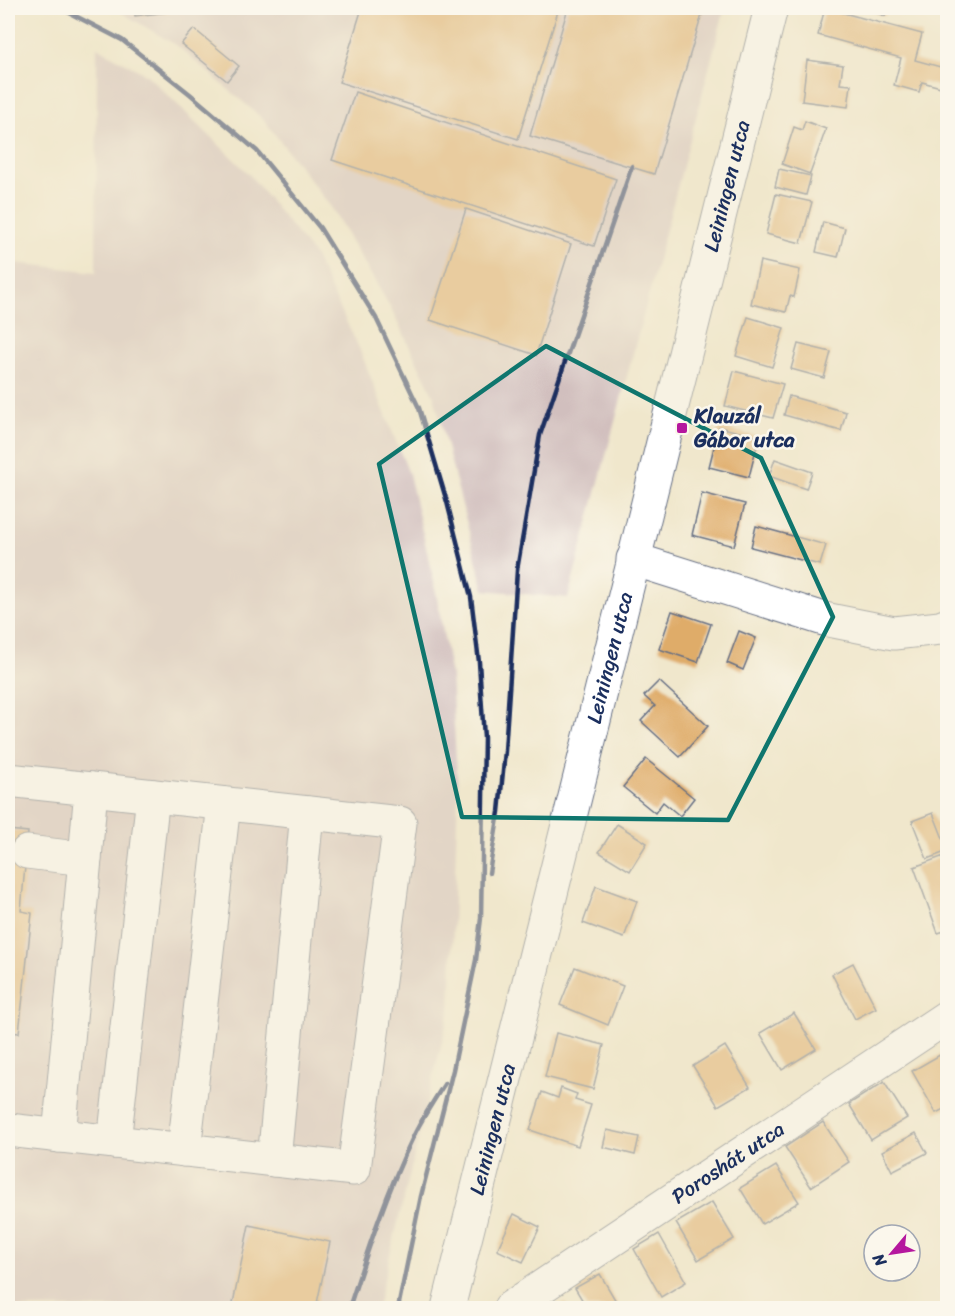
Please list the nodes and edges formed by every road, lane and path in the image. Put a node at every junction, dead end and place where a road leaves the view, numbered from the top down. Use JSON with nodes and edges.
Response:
{"nodes":[{"id":1,"x":771,"y":8,"type":"edge"},
{"id":2,"x":633,"y":560,"type":"junction"},
{"id":3,"x":948,"y":625,"type":"edge"},
{"id":4,"x":8,"y":780,"type":"edge"},
{"id":5,"x":91,"y":789,"type":"junction"},
{"id":6,"x":153,"y":796,"type":"junction"},
{"id":7,"x":224,"y":804,"type":"junction"},
{"id":8,"x":307,"y":813,"type":"junction"},
{"id":9,"x":27,"y":852,"type":"dead end"},
{"id":10,"x":85,"y":859,"type":"junction"},
{"id":11,"x":948,"y":1016,"type":"edge"},
{"id":12,"x":8,"y":1130,"type":"edge"},
{"id":13,"x":59,"y":1136,"type":"junction"},
{"id":14,"x":114,"y":1142,"type":"junction"},
{"id":15,"x":184,"y":1150,"type":"junction"},
{"id":16,"x":274,"y":1160,"type":"junction"},
{"id":17,"x":448,"y":1308,"type":"edge"},
{"id":18,"x":510,"y":1308,"type":"edge"}],
"edges":[{"from":1,"to":2,"type":"street","name":"Leiningen utca"},
{"from":2,"to":3,"type":"street"},
{"from":2,"to":17,"type":"street","name":"Leiningen utca"},
{"from":4,"to":5,"type":"street"},
{"from":5,"to":6,"type":"street"},
{"from":5,"to":10,"type":"street"},
{"from":6,"to":7,"type":"street"},
{"from":6,"to":14,"type":"street"},
{"from":7,"to":8,"type":"street"},
{"from":7,"to":15,"type":"street"},
{"from":8,"to":16,"type":"street"},
{"from":8,"to":16,"type":"street"},
{"from":9,"to":10,"type":"street"},
{"from":10,"to":13,"type":"street"},
{"from":11,"to":18,"type":"street","name":"Poroshát utca"},
{"from":12,"to":13,"type":"street"},
{"from":13,"to":14,"type":"street"},
{"from":14,"to":15,"type":"street"},
{"from":15,"to":16,"type":"street"}]}
